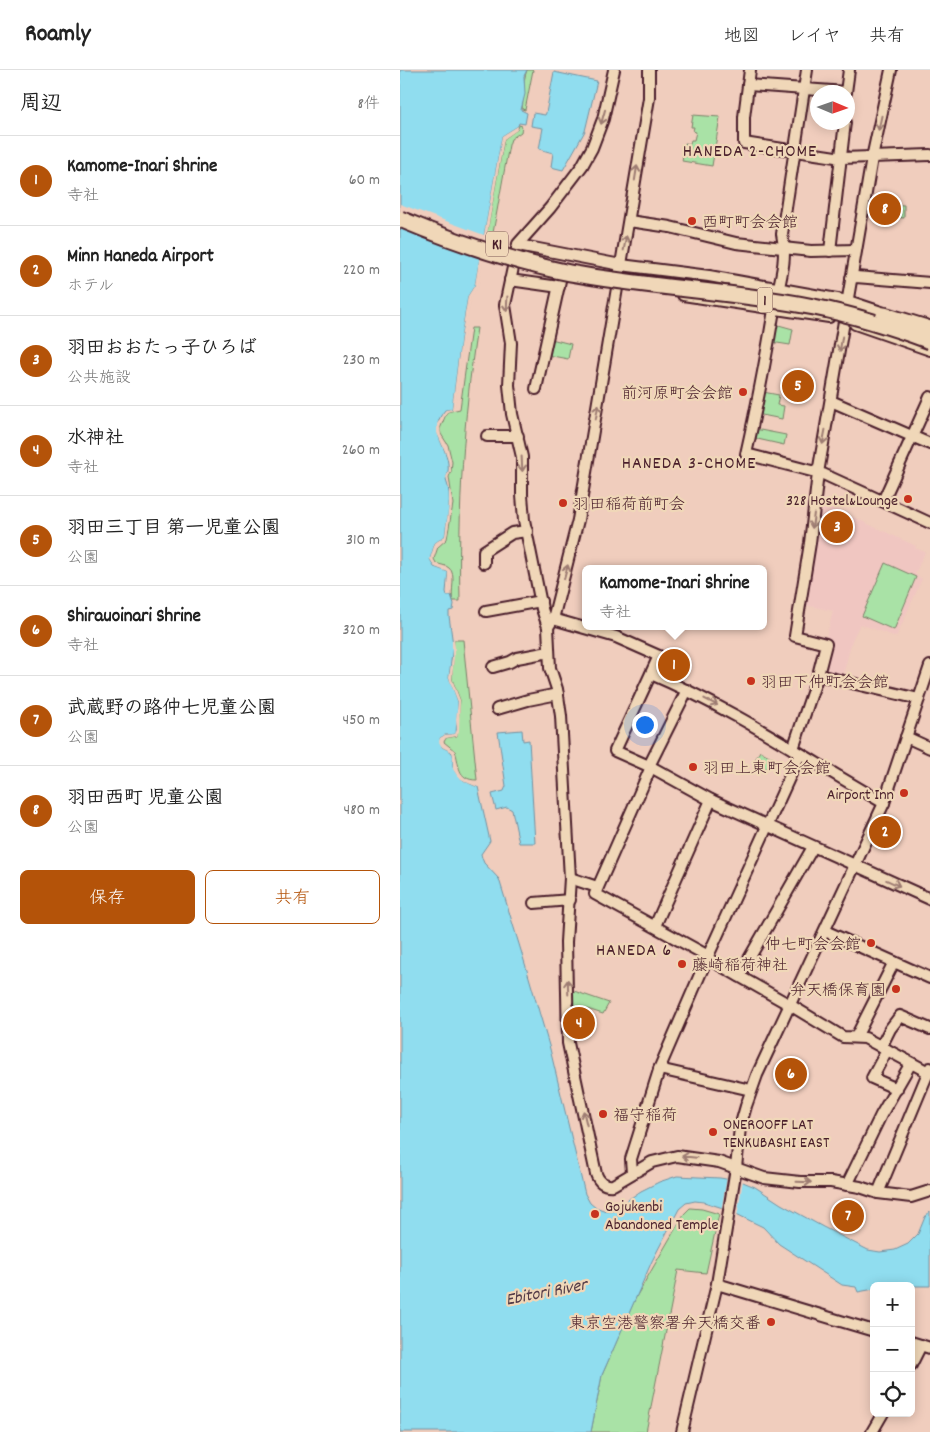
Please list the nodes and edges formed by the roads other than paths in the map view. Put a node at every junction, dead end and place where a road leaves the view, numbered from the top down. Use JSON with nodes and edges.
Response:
{"nodes":[{"id":1,"x":614,"y":70,"type":"edge"},
{"id":2,"x":649,"y":70,"type":"edge"},
{"id":3,"x":750,"y":70,"type":"edge"},
{"id":4,"x":807,"y":70,"type":"edge"},
{"id":5,"x":849,"y":70,"type":"edge"},
{"id":6,"x":891,"y":70,"type":"edge"},
{"id":7,"x":748,"y":85,"type":"junction"},
{"id":8,"x":847,"y":85,"type":"edge"},
{"id":9,"x":805,"y":90,"type":"junction"},
{"id":10,"x":810,"y":90,"type":"edge"},
{"id":11,"x":844,"y":130,"type":"edge"},
{"id":12,"x":796,"y":151,"type":"junction"},
{"id":13,"x":930,"y":155,"type":"edge"},
{"id":14,"x":842,"y":158,"type":"junction"},
{"id":15,"x":872,"y":158,"type":"junction"},
{"id":16,"x":400,"y":208,"type":"edge"},
{"id":17,"x":400,"y":218,"type":"edge"},
{"id":18,"x":629,"y":221,"type":"junction"},
{"id":19,"x":518,"y":245,"type":"junction"},
{"id":20,"x":786,"y":248,"type":"junction"},
{"id":21,"x":856,"y":250,"type":"junction"},
{"id":22,"x":830,"y":252,"type":"junction"},
{"id":23,"x":621,"y":265,"type":"junction"},
{"id":24,"x":512,"y":267,"type":"junction"},
{"id":25,"x":596,"y":272,"type":"junction"},
{"id":26,"x":561,"y":276,"type":"junction"},
{"id":27,"x":851,"y":278,"type":"junction"},
{"id":28,"x":510,"y":280,"type":"junction"},
{"id":29,"x":930,"y":282,"type":"edge"},
{"id":30,"x":618,"y":286,"type":"junction"},
{"id":31,"x":559,"y":287,"type":"junction"},
{"id":32,"x":779,"y":289,"type":"junction"},
{"id":33,"x":848,"y":301,"type":"junction"},
{"id":34,"x":774,"y":308,"type":"junction"},
{"id":35,"x":844,"y":320,"type":"junction"},
{"id":36,"x":930,"y":328,"type":"edge"},
{"id":37,"x":930,"y":341,"type":"edge"},
{"id":38,"x":930,"y":350,"type":"edge"},
{"id":39,"x":536,"y":389,"type":"dead end"},
{"id":40,"x":930,"y":398,"type":"edge"},
{"id":41,"x":831,"y":401,"type":"junction"},
{"id":42,"x":487,"y":436,"type":"dead end"},
{"id":43,"x":518,"y":436,"type":"junction"},
{"id":44,"x":913,"y":437,"type":"junction"},
{"id":45,"x":930,"y":444,"type":"edge"},
{"id":46,"x":818,"y":473,"type":"junction"},
{"id":47,"x":883,"y":502,"type":"junction"},
{"id":48,"x":930,"y":523,"type":"edge"},
{"id":49,"x":527,"y":531,"type":"junction"},
{"id":50,"x":484,"y":563,"type":"dead end"},
{"id":51,"x":541,"y":601,"type":"junction"},
{"id":52,"x":486,"y":611,"type":"dead end"},
{"id":53,"x":550,"y":623,"type":"junction"},
{"id":54,"x":582,"y":630,"type":"edge"},
{"id":55,"x":583,"y":630,"type":"edge"},
{"id":56,"x":549,"y":652,"type":"junction"},
{"id":57,"x":930,"y":666,"type":"edge"},
{"id":58,"x":493,"y":667,"type":"dead end"},
{"id":59,"x":651,"y":674,"type":"junction"},
{"id":60,"x":818,"y":675,"type":"junction"},
{"id":61,"x":687,"y":690,"type":"junction"},
{"id":62,"x":558,"y":694,"type":"junction"},
{"id":63,"x":919,"y":699,"type":"junction"},
{"id":64,"x":497,"y":709,"type":"dead end"},
{"id":65,"x":906,"y":737,"type":"junction"},
{"id":66,"x":930,"y":748,"type":"edge"},
{"id":67,"x":797,"y":751,"type":"junction"},
{"id":68,"x":650,"y":766,"type":"junction"},
{"id":69,"x":711,"y":800,"type":"junction"},
{"id":70,"x":884,"y":804,"type":"junction"},
{"id":71,"x":767,"y":826,"type":"junction"},
{"id":72,"x":813,"y":847,"type":"junction"},
{"id":73,"x":856,"y":867,"type":"junction"},
{"id":74,"x":570,"y":878,"type":"junction"},
{"id":75,"x":597,"y":887,"type":"junction"},
{"id":76,"x":930,"y":899,"type":"edge"},
{"id":77,"x":570,"y":900,"type":"junction"},
{"id":78,"x":534,"y":903,"type":"dead end"},
{"id":79,"x":655,"y":926,"type":"junction"},
{"id":80,"x":825,"y":931,"type":"junction"},
{"id":81,"x":708,"y":957,"type":"junction"},
{"id":82,"x":894,"y":962,"type":"junction"},
{"id":83,"x":739,"y":976,"type":"junction"},
{"id":84,"x":930,"y":978,"type":"edge"},
{"id":85,"x":790,"y":1005,"type":"junction"},
{"id":86,"x":930,"y":1029,"type":"edge"},
{"id":87,"x":856,"y":1037,"type":"junction"},
{"id":88,"x":884,"y":1048,"type":"junction"},
{"id":89,"x":911,"y":1063,"type":"junction"},
{"id":90,"x":659,"y":1069,"type":"junction"},
{"id":91,"x":929,"y":1071,"type":"edge"},
{"id":92,"x":897,"y":1089,"type":"junction"},
{"id":93,"x":751,"y":1090,"type":"junction"},
{"id":94,"x":736,"y":1170,"type":"junction"},
{"id":95,"x":632,"y":1173,"type":"junction"},
{"id":96,"x":847,"y":1185,"type":"junction"},
{"id":97,"x":930,"y":1191,"type":"edge"},
{"id":98,"x":878,"y":1193,"type":"junction"},
{"id":99,"x":717,"y":1284,"type":"junction"},
{"id":100,"x":870,"y":1330,"type":"edge"},
{"id":101,"x":921,"y":1345,"type":"edge"},
{"id":102,"x":915,"y":1357,"type":"edge"},
{"id":103,"x":881,"y":1417,"type":"edge"},
{"id":104,"x":682,"y":1432,"type":"edge"},
{"id":105,"x":872,"y":1432,"type":"edge"}],
"edges":[{"from":1,"to":19,"type":"street","one_way":true},
{"from":18,"to":2,"type":"street","one_way":true},
{"from":3,"to":7,"type":"street"},
{"from":4,"to":9,"type":"street"},
{"from":5,"to":8,"type":"street"},
{"from":6,"to":15,"type":"street","one_way":true},
{"from":7,"to":9,"type":"street"},
{"from":7,"to":12,"type":"street"},
{"from":9,"to":10,"type":"street"},
{"from":9,"to":12,"type":"street"},
{"from":11,"to":14,"type":"street"},
{"from":12,"to":14,"type":"street"},
{"from":12,"to":20,"type":"street"},
{"from":13,"to":15,"type":"street"},
{"from":14,"to":15,"type":"street"},
{"from":14,"to":22,"type":"street"},
{"from":15,"to":21,"type":"street"},
{"from":16,"to":25,"type":"highway","number":"K1"},
{"from":17,"to":25,"type":"highway","number":"K1","bridge":true},
{"from":18,"to":20,"type":"street"},
{"from":23,"to":18,"type":"street","one_way":true},
{"from":19,"to":23,"type":"street"},
{"from":19,"to":24,"type":"street"},
{"from":20,"to":22,"type":"street"},
{"from":20,"to":32,"type":"street"},
{"from":21,"to":22,"type":"street"},
{"from":21,"to":27,"type":"street"},
{"from":23,"to":30,"type":"street"},
{"from":23,"to":32,"type":"street"},
{"from":24,"to":26,"type":"street"},
{"from":24,"to":28,"type":"street"},
{"from":25,"to":36,"type":"highway","number":"1","bridge":true},
{"from":25,"to":37,"type":"highway","number":"1","bridge":true},
{"from":26,"to":30,"type":"street"},
{"from":26,"to":31,"type":"street"},
{"from":27,"to":29,"type":"street"},
{"from":27,"to":33,"type":"street"},
{"from":28,"to":31,"type":"street"},
{"from":28,"to":43,"type":"street","one_way":true},
{"from":30,"to":34,"type":"street"},
{"from":53,"to":30,"type":"street","one_way":true},
{"from":31,"to":39,"type":"street"},
{"from":32,"to":33,"type":"street"},
{"from":32,"to":34,"type":"street"},
{"from":33,"to":35,"type":"street"},
{"from":33,"to":36,"type":"street"},
{"from":34,"to":35,"type":"street"},
{"from":34,"to":46,"type":"street"},
{"from":35,"to":38,"type":"street"},
{"from":35,"to":41,"type":"street","one_way":true},
{"from":40,"to":44,"type":"street"},
{"from":41,"to":44,"type":"street"},
{"from":41,"to":46,"type":"street","one_way":true},
{"from":42,"to":43,"type":"street"},
{"from":43,"to":49,"type":"street","one_way":true},
{"from":44,"to":45,"type":"street"},
{"from":44,"to":47,"type":"street"},
{"from":46,"to":47,"type":"street"},
{"from":46,"to":60,"type":"street","one_way":true},
{"from":47,"to":48,"type":"street"},
{"from":49,"to":50,"type":"street"},
{"from":49,"to":51,"type":"street"},
{"from":51,"to":52,"type":"street"},
{"from":51,"to":53,"type":"street"},
{"from":53,"to":54,"type":"street"},
{"from":53,"to":56,"type":"street"},
{"from":55,"to":59,"type":"street"},
{"from":56,"to":58,"type":"street"},
{"from":56,"to":62,"type":"street"},
{"from":57,"to":63,"type":"street"},
{"from":59,"to":61,"type":"street"},
{"from":59,"to":68,"type":"street"},
{"from":60,"to":63,"type":"street"},
{"from":60,"to":67,"type":"street"},
{"from":61,"to":67,"type":"street","one_way":true},
{"from":61,"to":68,"type":"street"},
{"from":62,"to":64,"type":"street"},
{"from":62,"to":74,"type":"street"},
{"from":63,"to":65,"type":"street"},
{"from":65,"to":66,"type":"street"},
{"from":65,"to":70,"type":"street"},
{"from":67,"to":70,"type":"street"},
{"from":67,"to":71,"type":"street"},
{"from":68,"to":69,"type":"street"},
{"from":68,"to":75,"type":"street"},
{"from":69,"to":71,"type":"street"},
{"from":69,"to":79,"type":"street"},
{"from":70,"to":73,"type":"street"},
{"from":71,"to":72,"type":"street"},
{"from":71,"to":81,"type":"street"},
{"from":72,"to":73,"type":"street"},
{"from":72,"to":83,"type":"street"},
{"from":73,"to":76,"type":"street","one_way":true},
{"from":73,"to":80,"type":"street"},
{"from":74,"to":75,"type":"street"},
{"from":74,"to":77,"type":"street"},
{"from":75,"to":79,"type":"street"},
{"from":77,"to":78,"type":"street"},
{"from":95,"to":77,"type":"street","one_way":true},
{"from":79,"to":81,"type":"street"},
{"from":80,"to":82,"type":"street"},
{"from":80,"to":85,"type":"street"},
{"from":81,"to":83,"type":"street"},
{"from":81,"to":90,"type":"street"},
{"from":82,"to":84,"type":"street"},
{"from":82,"to":87,"type":"street"},
{"from":83,"to":85,"type":"street"},
{"from":85,"to":87,"type":"street"},
{"from":85,"to":93,"type":"street"},
{"from":86,"to":88,"type":"street"},
{"from":87,"to":88,"type":"street"},
{"from":88,"to":89,"type":"street"},
{"from":88,"to":92,"type":"street"},
{"from":89,"to":91,"type":"street"},
{"from":89,"to":92,"type":"street"},
{"from":90,"to":93,"type":"street"},
{"from":90,"to":95,"type":"street"},
{"from":91,"to":98,"type":"street"},
{"from":92,"to":96,"type":"street"},
{"from":93,"to":94,"type":"street"},
{"from":94,"to":95,"type":"street","one_way":true},
{"from":94,"to":96,"type":"street","one_way":true},
{"from":94,"to":99,"type":"street"},
{"from":96,"to":98,"type":"street"},
{"from":97,"to":98,"type":"street"},
{"from":99,"to":100,"type":"street"},
{"from":99,"to":104,"type":"street"},
{"from":101,"to":102,"type":"street"},
{"from":103,"to":105,"type":"street"}]}
